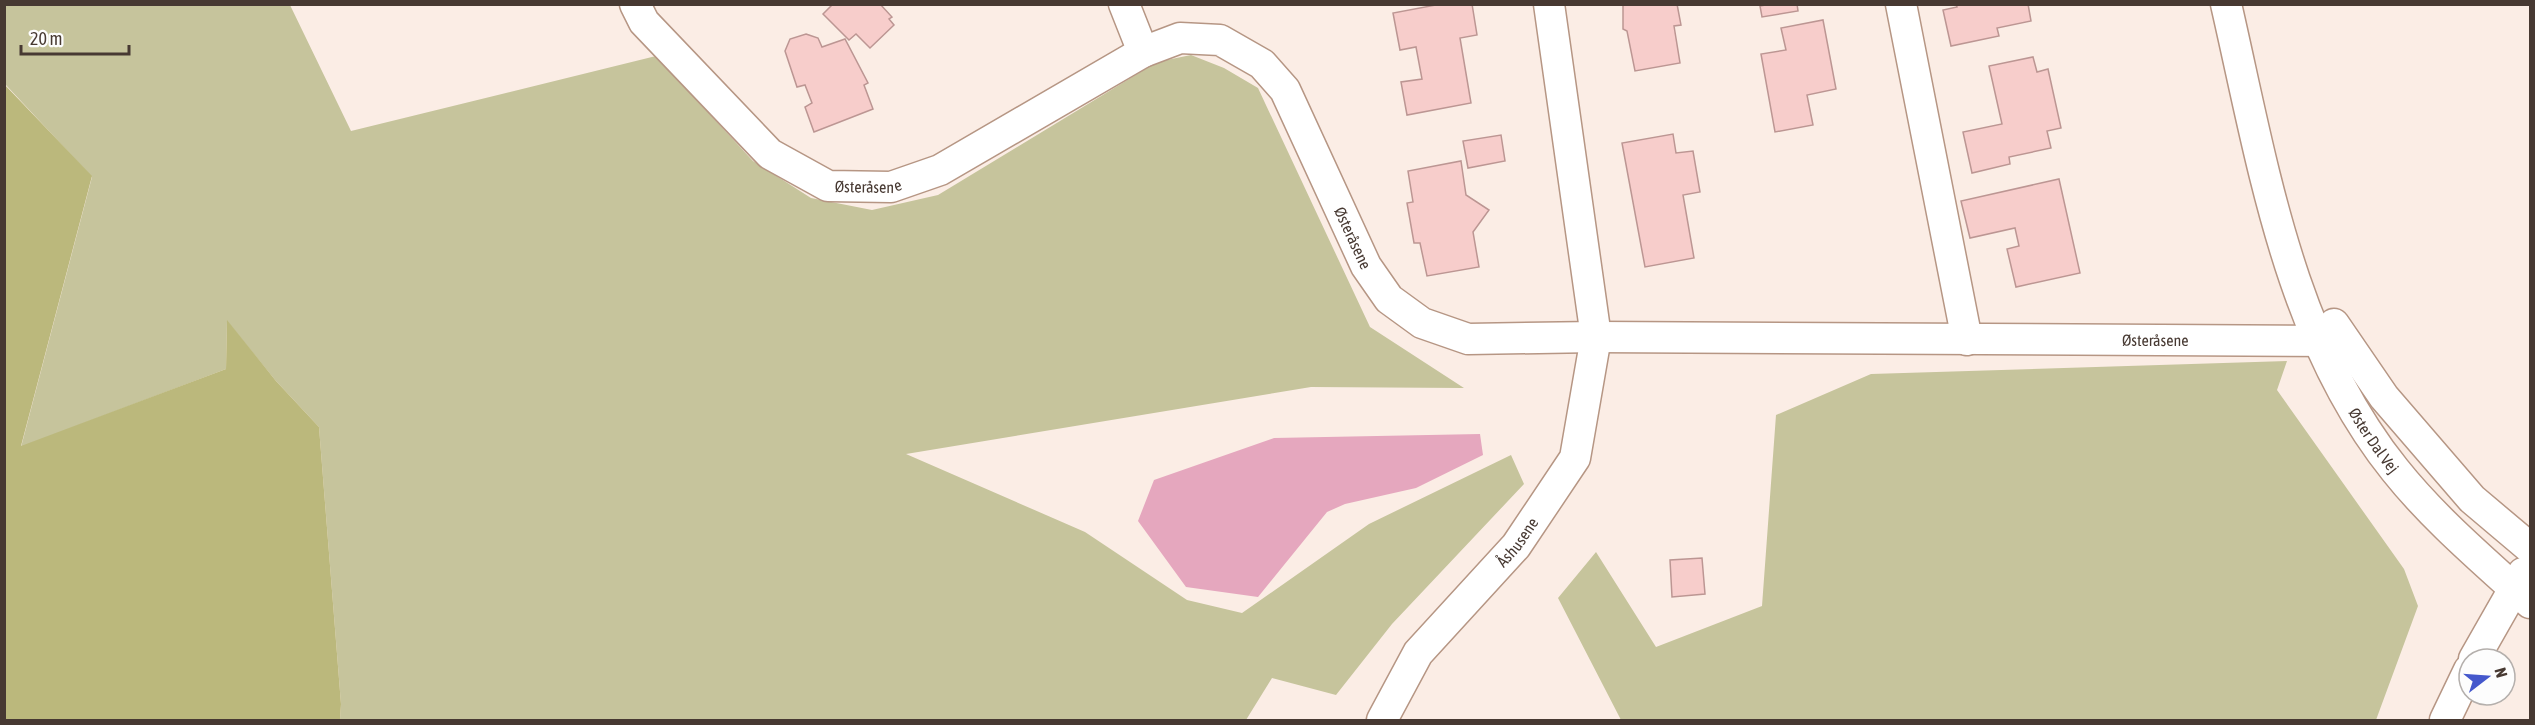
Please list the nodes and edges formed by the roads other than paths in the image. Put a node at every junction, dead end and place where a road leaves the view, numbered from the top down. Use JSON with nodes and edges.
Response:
{"nodes":[{"id":1,"x":635,"y":4,"type":"edge"},
{"id":2,"x":1124,"y":4,"type":"edge"},
{"id":3,"x":1550,"y":4,"type":"edge"},
{"id":4,"x":1901,"y":4,"type":"edge"},
{"id":5,"x":2226,"y":4,"type":"edge"},
{"id":6,"x":1143,"y":52,"type":"junction"},
{"id":7,"x":1596,"y":337,"type":"junction"},
{"id":8,"x":1967,"y":340,"type":"junction"},
{"id":9,"x":2331,"y":340,"type":"junction"},
{"id":10,"x":2530,"y":548,"type":"edge"},
{"id":11,"x":2530,"y":560,"type":"edge"},
{"id":12,"x":2522,"y":596,"type":"edge"},
{"id":13,"x":2483,"y":647,"type":"edge"},
{"id":14,"x":2457,"y":695,"type":"edge"},
{"id":15,"x":1382,"y":720,"type":"edge"},
{"id":16,"x":2445,"y":720,"type":"edge"}],
"edges":[{"from":1,"to":6,"type":"street","name":"Østeråsene"},
{"from":2,"to":6,"type":"street"},
{"from":3,"to":7,"type":"street"},
{"from":4,"to":8,"type":"street"},
{"from":5,"to":9,"type":"street","name":"Øster Dal Vej"},
{"from":6,"to":7,"type":"street","name":"Østeråsene"},
{"from":7,"to":8,"type":"street","name":"Østeråsene"},
{"from":7,"to":15,"type":"street","name":"Åshusene"},
{"from":8,"to":9,"type":"street","name":"Østeråsene"},
{"from":9,"to":10,"type":"street","name":"Øster Dal Vej"},
{"from":9,"to":12,"type":"street","name":"Øster Dal Vej"},
{"from":11,"to":12,"type":"street"},
{"from":12,"to":13,"type":"street"},
{"from":14,"to":16,"type":"street"}]}
